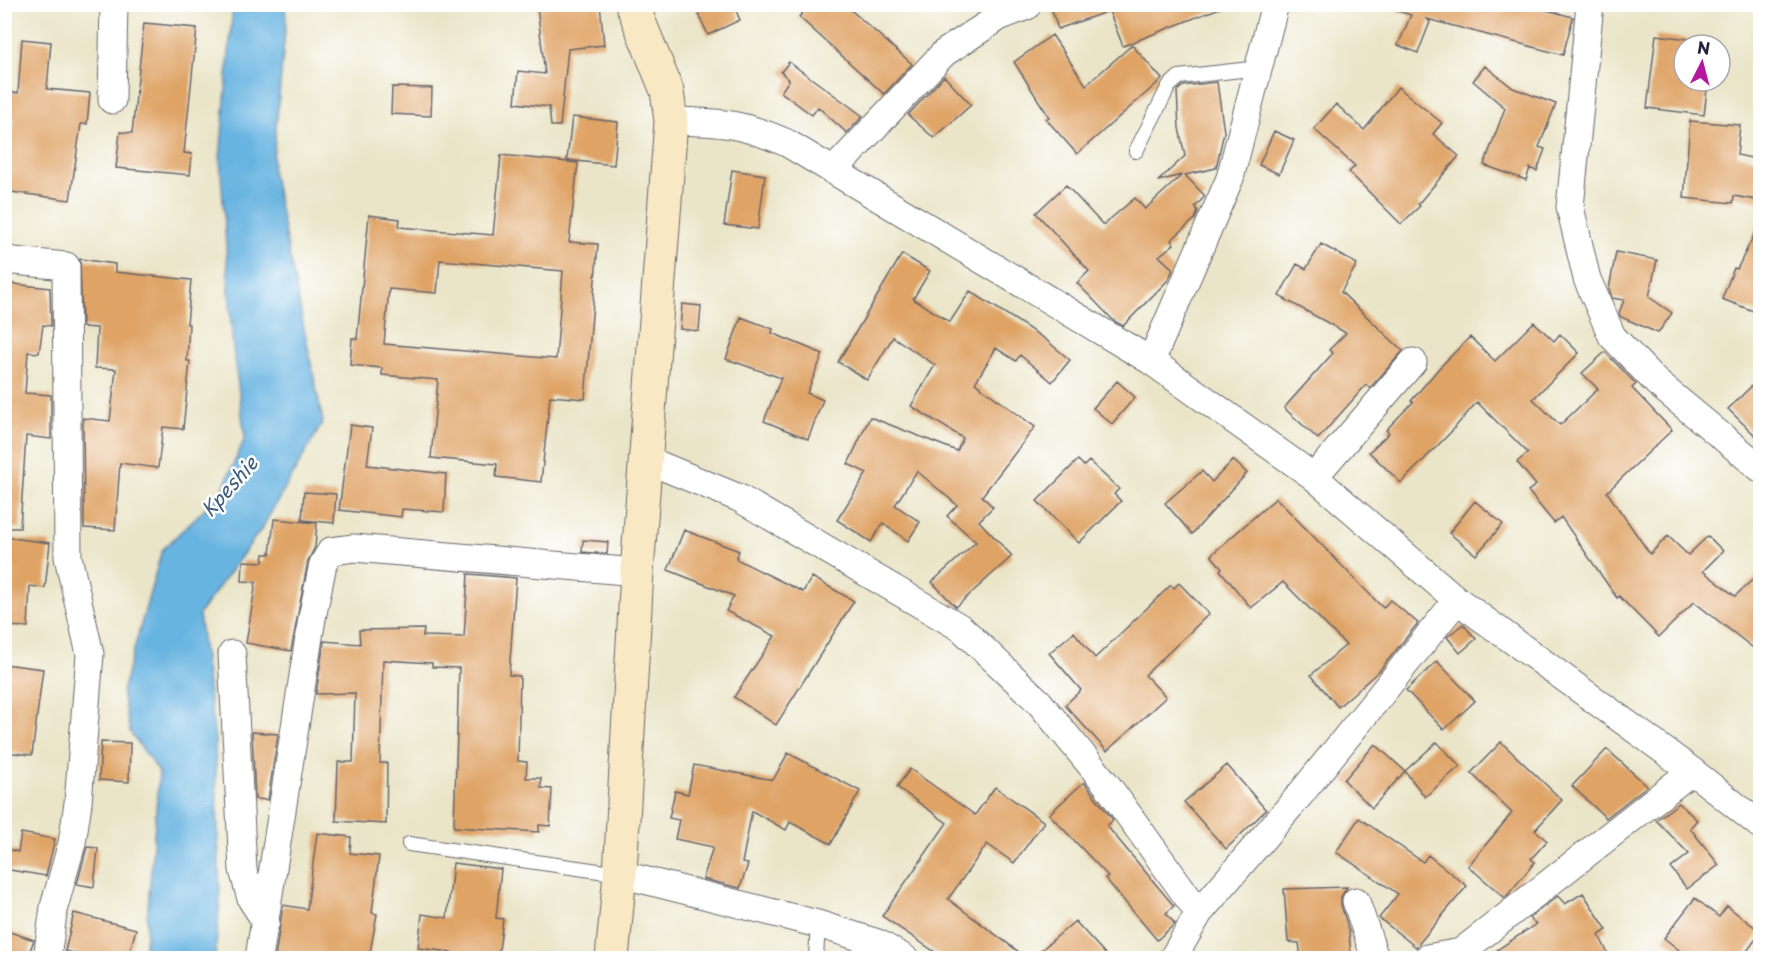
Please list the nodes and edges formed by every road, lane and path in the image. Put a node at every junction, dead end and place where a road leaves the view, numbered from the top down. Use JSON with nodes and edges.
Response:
{"nodes":[{"id":1,"x":114,"y":4,"type":"edge"},
{"id":2,"x":632,"y":4,"type":"edge"},
{"id":3,"x":1275,"y":4,"type":"edge"},
{"id":4,"x":1590,"y":4,"type":"edge"},
{"id":5,"x":1027,"y":6,"type":"dead end"},
{"id":6,"x":1259,"y":68,"type":"junction"},
{"id":7,"x":112,"y":99,"type":"dead end"},
{"id":8,"x":671,"y":121,"type":"junction"},
{"id":9,"x":1136,"y":151,"type":"dead end"},
{"id":10,"x":834,"y":170,"type":"junction"},
{"id":11,"x":4,"y":260,"type":"edge"},
{"id":12,"x":1151,"y":361,"type":"junction"},
{"id":13,"x":1413,"y":362,"type":"dead end"},
{"id":14,"x":647,"y":460,"type":"junction"},
{"id":15,"x":1761,"y":468,"type":"edge"},
{"id":16,"x":1314,"y":477,"type":"junction"},
{"id":17,"x":637,"y":572,"type":"junction"},
{"id":18,"x":1457,"y":600,"type":"junction"},
{"id":19,"x":232,"y":654,"type":"dead end"},
{"id":20,"x":1692,"y":771,"type":"junction"},
{"id":21,"x":1761,"y":825,"type":"edge"},
{"id":22,"x":409,"y":844,"type":"dead end"},
{"id":23,"x":620,"y":874,"type":"junction"},
{"id":24,"x":1356,"y":901,"type":"dead end"},
{"id":25,"x":1199,"y":913,"type":"junction"},
{"id":26,"x":266,"y":922,"type":"junction"},
{"id":27,"x":818,"y":924,"type":"junction"},
{"id":28,"x":47,"y":958,"type":"edge"},
{"id":29,"x":259,"y":958,"type":"edge"},
{"id":30,"x":612,"y":958,"type":"edge"},
{"id":31,"x":816,"y":958,"type":"edge"},
{"id":32,"x":904,"y":958,"type":"edge"},
{"id":33,"x":1173,"y":958,"type":"edge"},
{"id":34,"x":1375,"y":958,"type":"edge"},
{"id":35,"x":1427,"y":958,"type":"edge"}],
"edges":[{"from":1,"to":7,"type":"street"},
{"from":2,"to":8,"type":"street"},
{"from":3,"to":6,"type":"street"},
{"from":4,"to":15,"type":"street"},
{"from":5,"to":10,"type":"street"},
{"from":6,"to":9,"type":"lane"},
{"from":6,"to":12,"type":"street"},
{"from":8,"to":10,"type":"street"},
{"from":8,"to":14,"type":"street"},
{"from":10,"to":12,"type":"street"},
{"from":11,"to":28,"type":"street"},
{"from":12,"to":16,"type":"street"},
{"from":13,"to":16,"type":"street"},
{"from":14,"to":17,"type":"street"},
{"from":14,"to":25,"type":"street"},
{"from":16,"to":18,"type":"street"},
{"from":17,"to":23,"type":"street"},
{"from":17,"to":26,"type":"street"},
{"from":18,"to":20,"type":"street"},
{"from":18,"to":25,"type":"street"},
{"from":19,"to":26,"type":"street"},
{"from":20,"to":21,"type":"street"},
{"from":20,"to":35,"type":"street"},
{"from":22,"to":23,"type":"lane"},
{"from":23,"to":27,"type":"street"},
{"from":23,"to":30,"type":"street"},
{"from":24,"to":34,"type":"street"},
{"from":25,"to":33,"type":"street"},
{"from":26,"to":29,"type":"street"},
{"from":27,"to":31,"type":"lane"},
{"from":27,"to":32,"type":"street"}]}
